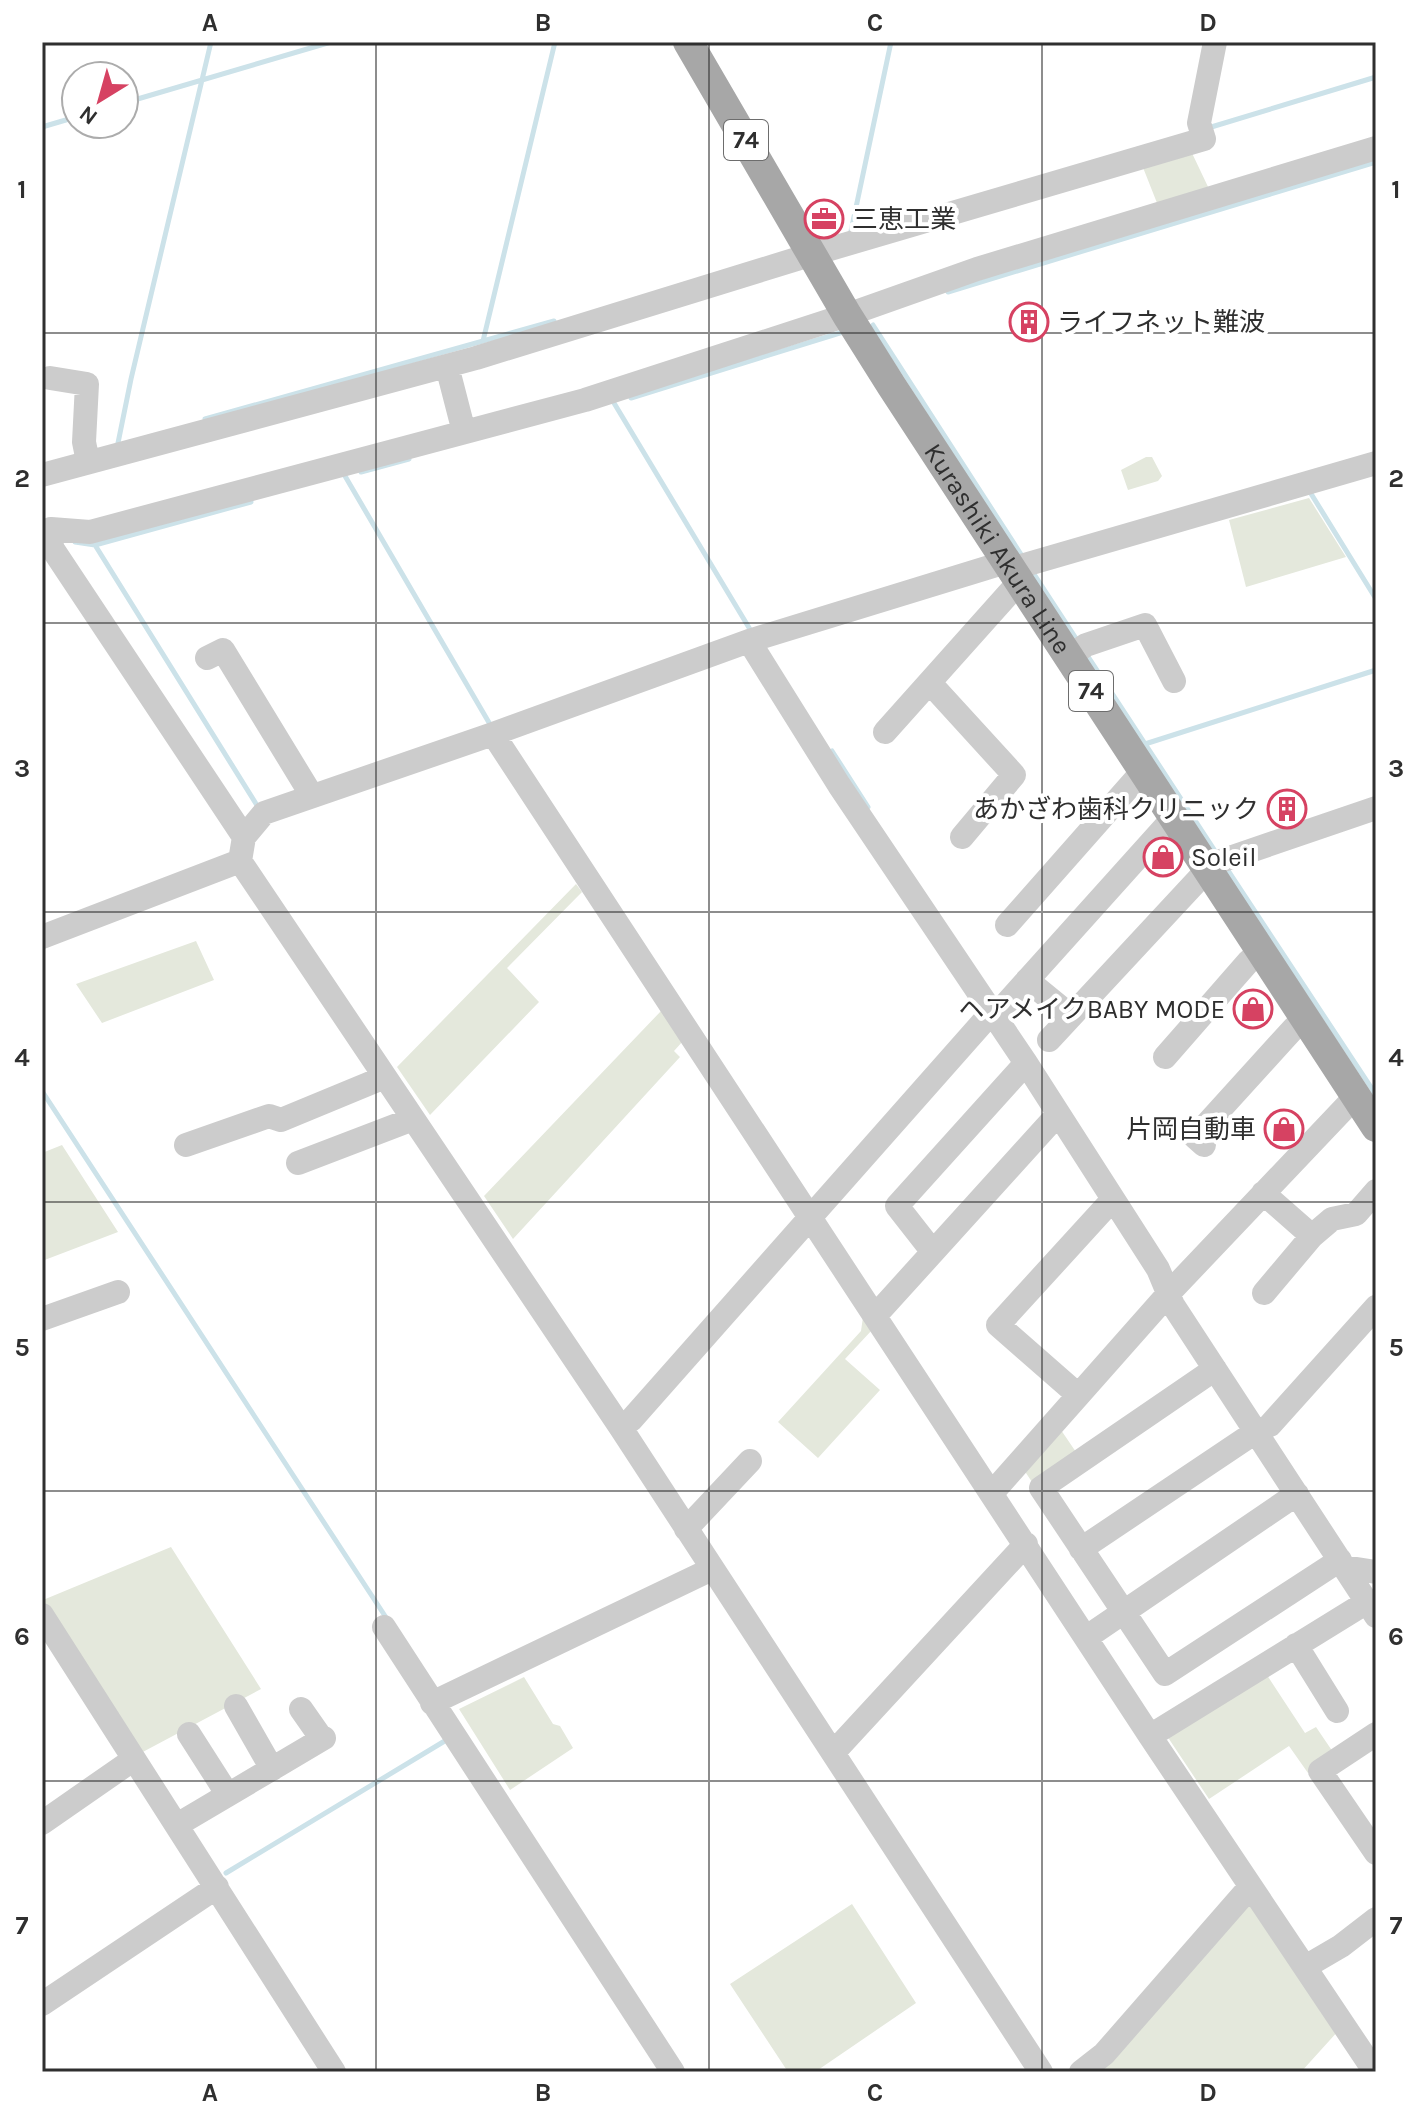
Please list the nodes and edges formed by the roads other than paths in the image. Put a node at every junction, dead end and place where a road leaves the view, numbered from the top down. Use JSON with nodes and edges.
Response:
{"nodes":[{"id":1,"x":688,"y":42,"type":"edge"},
{"id":2,"x":1215,"y":42,"type":"edge"},
{"id":3,"x":1376,"y":148,"type":"edge"},
{"id":4,"x":809,"y":248,"type":"junction"},
{"id":5,"x":847,"y":315,"type":"junction"},
{"id":6,"x":447,"y":366,"type":"junction"},
{"id":7,"x":50,"y":378,"type":"dead end"},
{"id":8,"x":464,"y":432,"type":"junction"},
{"id":9,"x":86,"y":452,"type":"junction"},
{"id":10,"x":1376,"y":463,"type":"edge"},
{"id":11,"x":42,"y":475,"type":"edge"},
{"id":12,"x":49,"y":534,"type":"edge"},
{"id":13,"x":1018,"y":568,"type":"junction"},
{"id":14,"x":749,"y":641,"type":"junction"},
{"id":15,"x":1078,"y":650,"type":"junction"},
{"id":16,"x":207,"y":658,"type":"dead end"},
{"id":17,"x":1174,"y":681,"type":"dead end"},
{"id":18,"x":930,"y":683,"type":"junction"},
{"id":19,"x":885,"y":732,"type":"dead end"},
{"id":20,"x":493,"y":734,"type":"junction"},
{"id":21,"x":1143,"y":771,"type":"junction"},
{"id":22,"x":312,"y":796,"type":"junction"},
{"id":23,"x":1376,"y":808,"type":"edge"},
{"id":24,"x":1174,"y":817,"type":"junction"},
{"id":25,"x":962,"y":837,"type":"dead end"},
{"id":26,"x":242,"y":849,"type":"junction"},
{"id":27,"x":1214,"y":864,"type":"junction"},
{"id":28,"x":1007,"y":925,"type":"dead end"},
{"id":29,"x":42,"y":937,"type":"edge"},
{"id":30,"x":1261,"y":950,"type":"junction"},
{"id":31,"x":1027,"y":980,"type":"junction"},
{"id":32,"x":998,"y":1009,"type":"junction"},
{"id":33,"x":1071,"y":1016,"type":"junction"},
{"id":34,"x":1306,"y":1020,"type":"junction"},
{"id":35,"x":1049,"y":1040,"type":"dead end"},
{"id":36,"x":1165,"y":1057,"type":"dead end"},
{"id":37,"x":1026,"y":1063,"type":"junction"},
{"id":38,"x":385,"y":1077,"type":"junction"},
{"id":39,"x":1356,"y":1096,"type":"junction"},
{"id":40,"x":1058,"y":1114,"type":"junction"},
{"id":41,"x":413,"y":1119,"type":"junction"},
{"id":42,"x":1376,"y":1127,"type":"edge"},
{"id":43,"x":186,"y":1145,"type":"dead end"},
{"id":44,"x":1204,"y":1145,"type":"dead end"},
{"id":45,"x":298,"y":1163,"type":"dead end"},
{"id":46,"x":1376,"y":1191,"type":"edge"},
{"id":47,"x":1268,"y":1197,"type":"junction"},
{"id":48,"x":1113,"y":1199,"type":"junction"},
{"id":49,"x":810,"y":1219,"type":"junction"},
{"id":50,"x":1312,"y":1236,"type":"junction"},
{"id":51,"x":933,"y":1252,"type":"junction"},
{"id":52,"x":118,"y":1292,"type":"dead end"},
{"id":53,"x":1169,"y":1293,"type":"junction"},
{"id":54,"x":1264,"y":1293,"type":"dead end"},
{"id":55,"x":1376,"y":1307,"type":"edge"},
{"id":56,"x":878,"y":1313,"type":"junction"},
{"id":57,"x":42,"y":1319,"type":"edge"},
{"id":58,"x":1215,"y":1369,"type":"junction"},
{"id":59,"x":1078,"y":1395,"type":"junction"},
{"id":60,"x":625,"y":1425,"type":"junction"},
{"id":61,"x":1263,"y":1428,"type":"junction"},
{"id":62,"x":750,"y":1461,"type":"dead end"},
{"id":63,"x":995,"y":1489,"type":"junction"},
{"id":64,"x":1297,"y":1494,"type":"junction"},
{"id":65,"x":691,"y":1525,"type":"junction"},
{"id":66,"x":1026,"y":1544,"type":"junction"},
{"id":67,"x":1081,"y":1549,"type":"junction"},
{"id":68,"x":1356,"y":1567,"type":"edge"},
{"id":69,"x":712,"y":1569,"type":"junction"},
{"id":70,"x":1371,"y":1609,"type":"edge"},
{"id":71,"x":1124,"y":1612,"type":"junction"},
{"id":72,"x":42,"y":1615,"type":"edge"},
{"id":73,"x":384,"y":1627,"type":"dead end"},
{"id":74,"x":1091,"y":1634,"type":"junction"},
{"id":75,"x":1296,"y":1645,"type":"junction"},
{"id":76,"x":437,"y":1700,"type":"junction"},
{"id":77,"x":236,"y":1706,"type":"dead end"},
{"id":78,"x":301,"y":1709,"type":"dead end"},
{"id":79,"x":1337,"y":1711,"type":"dead end"},
{"id":80,"x":1155,"y":1732,"type":"junction"},
{"id":81,"x":189,"y":1734,"type":"dead end"},
{"id":82,"x":1376,"y":1734,"type":"edge"},
{"id":83,"x":836,"y":1749,"type":"junction"},
{"id":84,"x":130,"y":1762,"type":"junction"},
{"id":85,"x":272,"y":1769,"type":"junction"},
{"id":86,"x":228,"y":1795,"type":"junction"},
{"id":87,"x":42,"y":1823,"type":"edge"},
{"id":88,"x":177,"y":1825,"type":"junction"},
{"id":89,"x":1376,"y":1853,"type":"edge"},
{"id":90,"x":1250,"y":1887,"type":"junction"},
{"id":91,"x":211,"y":1892,"type":"junction"},
{"id":92,"x":1376,"y":1919,"type":"edge"},
{"id":93,"x":1310,"y":1964,"type":"junction"},
{"id":94,"x":42,"y":2004,"type":"edge"},
{"id":95,"x":1367,"y":2042,"type":"edge"},
{"id":96,"x":334,"y":2072,"type":"edge"},
{"id":97,"x":673,"y":2072,"type":"edge"},
{"id":98,"x":1041,"y":2072,"type":"edge"},
{"id":99,"x":1081,"y":2072,"type":"edge"},
{"id":100,"x":1375,"y":2072,"type":"edge"}],
"edges":[{"from":1,"to":4,"type":"main road","name":"Kurashiki Akura Line","number":"74"},
{"from":2,"to":4,"type":"street"},
{"from":3,"to":5,"type":"street"},
{"from":4,"to":5,"type":"main road","name":"Kurashiki Akura Line","number":"74"},
{"from":4,"to":6,"type":"street"},
{"from":5,"to":8,"type":"street"},
{"from":5,"to":13,"type":"main road","name":"Kurashiki Akura Line","number":"74"},
{"from":6,"to":8,"type":"street"},
{"from":6,"to":9,"type":"street"},
{"from":7,"to":9,"type":"street"},
{"from":8,"to":12,"type":"street"},
{"from":9,"to":11,"type":"street"},
{"from":10,"to":13,"type":"street"},
{"from":12,"to":26,"type":"street"},
{"from":13,"to":14,"type":"street"},
{"from":13,"to":15,"type":"main road","name":"Kurashiki Akura Line","number":"74"},
{"from":13,"to":18,"type":"street"},
{"from":14,"to":20,"type":"street"},
{"from":14,"to":32,"type":"street"},
{"from":15,"to":17,"type":"street"},
{"from":15,"to":21,"type":"main road","name":"Kurashiki Akura Line","number":"74"},
{"from":16,"to":22,"type":"street"},
{"from":18,"to":19,"type":"street"},
{"from":18,"to":25,"type":"street"},
{"from":20,"to":22,"type":"street"},
{"from":20,"to":49,"type":"street"},
{"from":21,"to":24,"type":"main road","name":"Kurashiki Akura Line","number":"74"},
{"from":21,"to":28,"type":"street"},
{"from":22,"to":26,"type":"street"},
{"from":23,"to":27,"type":"street"},
{"from":24,"to":27,"type":"main road","name":"Kurashiki Akura Line","number":"74"},
{"from":24,"to":31,"type":"street"},
{"from":26,"to":29,"type":"street"},
{"from":26,"to":38,"type":"street"},
{"from":27,"to":30,"type":"main road","name":"Kurashiki Akura Line","number":"74"},
{"from":27,"to":33,"type":"street"},
{"from":30,"to":34,"type":"main road","name":"Kurashiki Akura Line","number":"74"},
{"from":30,"to":36,"type":"street"},
{"from":31,"to":32,"type":"street"},
{"from":31,"to":33,"type":"street"},
{"from":32,"to":37,"type":"street"},
{"from":32,"to":49,"type":"street"},
{"from":33,"to":35,"type":"street"},
{"from":34,"to":39,"type":"main road","name":"Kurashiki Akura Line","number":"74"},
{"from":34,"to":44,"type":"street"},
{"from":37,"to":40,"type":"street"},
{"from":37,"to":51,"type":"street"},
{"from":38,"to":41,"type":"street"},
{"from":38,"to":43,"type":"street"},
{"from":39,"to":42,"type":"main road","name":"Kurashiki Akura Line","number":"74"},
{"from":39,"to":47,"type":"street"},
{"from":40,"to":48,"type":"street"},
{"from":40,"to":51,"type":"street"},
{"from":41,"to":45,"type":"street"},
{"from":41,"to":60,"type":"street"},
{"from":46,"to":50,"type":"street"},
{"from":47,"to":50,"type":"street"},
{"from":47,"to":53,"type":"street"},
{"from":48,"to":53,"type":"street"},
{"from":48,"to":59,"type":"street"},
{"from":49,"to":56,"type":"street"},
{"from":49,"to":60,"type":"street"},
{"from":50,"to":54,"type":"street"},
{"from":51,"to":56,"type":"street"},
{"from":52,"to":57,"type":"street"},
{"from":53,"to":58,"type":"street"},
{"from":53,"to":59,"type":"street"},
{"from":55,"to":61,"type":"street"},
{"from":56,"to":63,"type":"street"},
{"from":58,"to":61,"type":"street"},
{"from":58,"to":67,"type":"street"},
{"from":59,"to":63,"type":"street"},
{"from":60,"to":65,"type":"street"},
{"from":61,"to":64,"type":"street"},
{"from":61,"to":67,"type":"street"},
{"from":62,"to":65,"type":"street"},
{"from":63,"to":66,"type":"street"},
{"from":64,"to":68,"type":"street"},
{"from":64,"to":71,"type":"street"},
{"from":65,"to":69,"type":"street"},
{"from":66,"to":74,"type":"street"},
{"from":66,"to":83,"type":"street"},
{"from":67,"to":71,"type":"street"},
{"from":68,"to":70,"type":"street"},
{"from":68,"to":71,"type":"street"},
{"from":69,"to":76,"type":"street"},
{"from":69,"to":83,"type":"street"},
{"from":70,"to":75,"type":"street"},
{"from":71,"to":74,"type":"street"},
{"from":72,"to":84,"type":"street"},
{"from":73,"to":76,"type":"street"},
{"from":74,"to":80,"type":"street"},
{"from":75,"to":79,"type":"street"},
{"from":75,"to":80,"type":"street"},
{"from":76,"to":97,"type":"street"},
{"from":77,"to":85,"type":"street"},
{"from":78,"to":85,"type":"street"},
{"from":80,"to":90,"type":"street"},
{"from":81,"to":86,"type":"street"},
{"from":82,"to":89,"type":"street"},
{"from":83,"to":98,"type":"street"},
{"from":84,"to":87,"type":"street"},
{"from":84,"to":88,"type":"street"},
{"from":85,"to":86,"type":"street"},
{"from":86,"to":88,"type":"street"},
{"from":88,"to":91,"type":"street"},
{"from":90,"to":93,"type":"street"},
{"from":90,"to":99,"type":"street"},
{"from":91,"to":94,"type":"street"},
{"from":91,"to":96,"type":"street"},
{"from":92,"to":93,"type":"street"},
{"from":93,"to":95,"type":"street"},
{"from":95,"to":100,"type":"street"}]}
